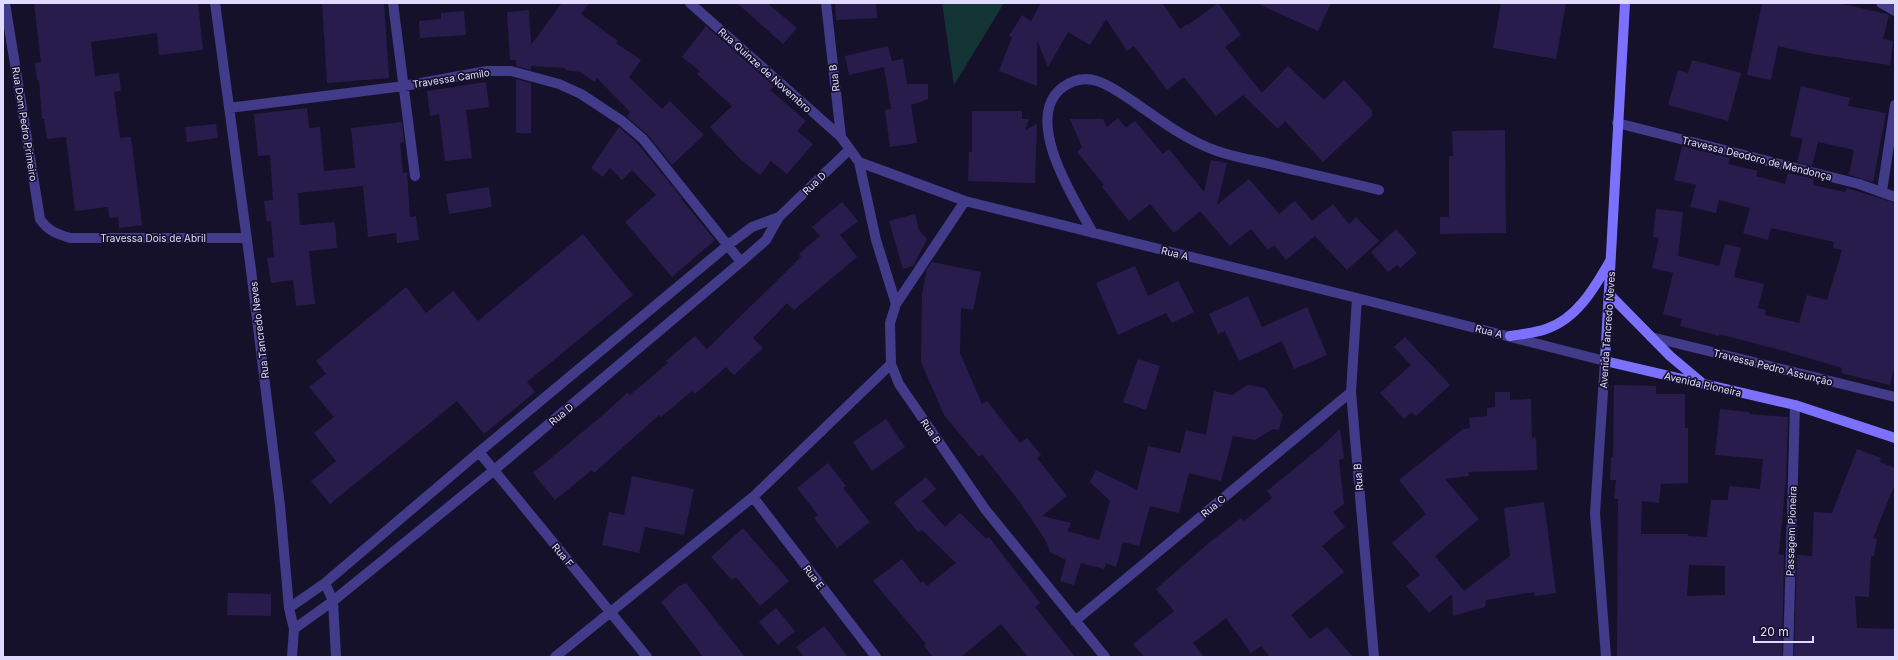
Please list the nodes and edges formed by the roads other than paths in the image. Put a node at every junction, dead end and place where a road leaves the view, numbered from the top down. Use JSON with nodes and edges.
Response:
{"nodes":[{"id":1,"x":5,"y":3,"type":"edge"},
{"id":2,"x":215,"y":3,"type":"edge"},
{"id":3,"x":394,"y":3,"type":"edge"},
{"id":4,"x":690,"y":3,"type":"edge"},
{"id":5,"x":826,"y":3,"type":"edge"},
{"id":6,"x":1625,"y":3,"type":"edge"},
{"id":7,"x":1881,"y":3,"type":"edge"},
{"id":8,"x":1895,"y":10,"type":"edge"},
{"id":9,"x":404,"y":86,"type":"junction"},
{"id":10,"x":1895,"y":105,"type":"edge"},
{"id":11,"x":229,"y":108,"type":"junction"},
{"id":12,"x":1617,"y":123,"type":"junction"},
{"id":13,"x":841,"y":137,"type":"junction"},
{"id":14,"x":850,"y":149,"type":"junction"},
{"id":15,"x":859,"y":162,"type":"junction"},
{"id":16,"x":415,"y":176,"type":"dead end"},
{"id":17,"x":1379,"y":190,"type":"dead end"},
{"id":18,"x":1882,"y":191,"type":"junction"},
{"id":19,"x":1895,"y":197,"type":"edge"},
{"id":20,"x":965,"y":201,"type":"junction"},
{"id":21,"x":779,"y":217,"type":"junction"},
{"id":22,"x":1093,"y":233,"type":"junction"},
{"id":23,"x":59,"y":235,"type":"joint"},
{"id":24,"x":247,"y":238,"type":"junction"},
{"id":25,"x":728,"y":245,"type":"junction"},
{"id":26,"x":1611,"y":259,"type":"junction"},
{"id":27,"x":741,"y":262,"type":"junction"},
{"id":28,"x":1610,"y":295,"type":"junction"},
{"id":29,"x":1357,"y":298,"type":"junction"},
{"id":30,"x":896,"y":304,"type":"junction"},
{"id":31,"x":1510,"y":336,"type":"junction"},
{"id":32,"x":1652,"y":337,"type":"junction"},
{"id":33,"x":1605,"y":361,"type":"junction"},
{"id":34,"x":891,"y":364,"type":"junction"},
{"id":35,"x":1702,"y":383,"type":"junction"},
{"id":36,"x":1351,"y":392,"type":"junction"},
{"id":37,"x":1895,"y":397,"type":"edge"},
{"id":38,"x":1795,"y":405,"type":"junction"},
{"id":39,"x":1895,"y":438,"type":"edge"},
{"id":40,"x":479,"y":452,"type":"junction"},
{"id":41,"x":493,"y":471,"type":"junction"},
{"id":42,"x":753,"y":496,"type":"junction"},
{"id":43,"x":325,"y":583,"type":"junction"},
{"id":44,"x":333,"y":601,"type":"junction"},
{"id":45,"x":289,"y":608,"type":"junction"},
{"id":46,"x":610,"y":612,"type":"junction"},
{"id":47,"x":1075,"y":621,"type":"junction"},
{"id":48,"x":294,"y":629,"type":"junction"},
{"id":49,"x":292,"y":657,"type":"edge"},
{"id":50,"x":336,"y":657,"type":"edge"},
{"id":51,"x":555,"y":657,"type":"edge"},
{"id":52,"x":647,"y":657,"type":"edge"},
{"id":53,"x":876,"y":657,"type":"edge"},
{"id":54,"x":1105,"y":657,"type":"edge"},
{"id":55,"x":1374,"y":657,"type":"edge"},
{"id":56,"x":1606,"y":657,"type":"edge"},
{"id":57,"x":1788,"y":657,"type":"edge"}],
"edges":[{"from":1,"to":23,"type":"street","name":"Rua Dom Pedro Primeiro"},
{"from":2,"to":11,"type":"street","name":"Rua Tancredo Neves"},
{"from":3,"to":9,"type":"street"},
{"from":4,"to":13,"type":"street","name":"Rua Quinze de Novembro"},
{"from":5,"to":13,"type":"street","name":"Rua B"},
{"from":6,"to":12,"type":"street","name":"Avenida Tancredo Neves"},
{"from":7,"to":8,"type":"street"},
{"from":9,"to":11,"type":"street","name":"Travessa Camilo"},
{"from":9,"to":16,"type":"street"},
{"from":9,"to":25,"type":"street","name":"Travessa Camilo"},
{"from":10,"to":18,"type":"street"},
{"from":11,"to":24,"type":"street","name":"Rua Tancredo Neves"},
{"from":12,"to":18,"type":"street","name":"Travessa Deodoro de Mendonça"},
{"from":12,"to":26,"type":"street","name":"Avenida Tancredo Neves"},
{"from":13,"to":14,"type":"street"},
{"from":14,"to":15,"type":"street"},
{"from":14,"to":21,"type":"street","name":"Rua D"},
{"from":15,"to":20,"type":"street","name":"Rua A"},
{"from":15,"to":30,"type":"street"},
{"from":17,"to":22,"type":"street"},
{"from":18,"to":19,"type":"street","name":"Travessa Deodoro de Mendonça"},
{"from":20,"to":22,"type":"street","name":"Rua A"},
{"from":20,"to":30,"type":"street","name":"Rua B"},
{"from":21,"to":25,"type":"street","name":"Rua D"},
{"from":21,"to":27,"type":"street","name":"Rua D"},
{"from":22,"to":29,"type":"street","name":"Rua A"},
{"from":23,"to":24,"type":"street","name":"Travessa Dois de Abril"},
{"from":24,"to":45,"type":"street","name":"Rua Tancredo Neves"},
{"from":25,"to":27,"type":"street","name":"Travessa Camilo"},
{"from":25,"to":40,"type":"street","name":"Rua D"},
{"from":26,"to":28,"type":"street","name":"Avenida Tancredo Neves"},
{"from":26,"to":31,"type":"street"},
{"from":27,"to":41,"type":"street","name":"Rua D"},
{"from":28,"to":32,"type":"street"},
{"from":28,"to":33,"type":"street","name":"Avenida Tancredo Neves"},
{"from":29,"to":31,"type":"street","name":"Rua A"},
{"from":29,"to":36,"type":"street","name":"Rua B"},
{"from":30,"to":34,"type":"street","name":"Rua B"},
{"from":31,"to":33,"type":"street","name":"Avenida Pioneira"},
{"from":32,"to":35,"type":"street"},
{"from":32,"to":37,"type":"street","name":"Travessa Pedro Assunção"},
{"from":33,"to":35,"type":"street","name":"Avenida Pioneira"},
{"from":33,"to":56,"type":"street","name":"Avenida Tancredo Neves"},
{"from":34,"to":42,"type":"street"},
{"from":34,"to":47,"type":"street","name":"Rua B"},
{"from":35,"to":38,"type":"street","name":"Avenida Pioneira"},
{"from":36,"to":47,"type":"street","name":"Rua C"},
{"from":36,"to":55,"type":"street","name":"Rua B"},
{"from":38,"to":39,"type":"street","name":"Avenida Pioneira"},
{"from":38,"to":57,"type":"street","name":"Passagem Pioneira"},
{"from":40,"to":41,"type":"street","name":"Rua F"},
{"from":40,"to":43,"type":"street","name":"Rua D"},
{"from":41,"to":44,"type":"street","name":"Rua D"},
{"from":41,"to":46,"type":"street","name":"Rua F"},
{"from":42,"to":46,"type":"street"},
{"from":42,"to":53,"type":"street","name":"Rua E"},
{"from":43,"to":44,"type":"street"},
{"from":43,"to":45,"type":"street","name":"Rua D"},
{"from":44,"to":48,"type":"street","name":"Rua D"},
{"from":44,"to":50,"type":"street"},
{"from":45,"to":48,"type":"street","name":"Rua Tancredo Neves"},
{"from":46,"to":51,"type":"street"},
{"from":46,"to":52,"type":"street","name":"Rua F"},
{"from":47,"to":54,"type":"street","name":"Rua B"},
{"from":48,"to":49,"type":"street","name":"Rua Tancredo Neves"}]}
